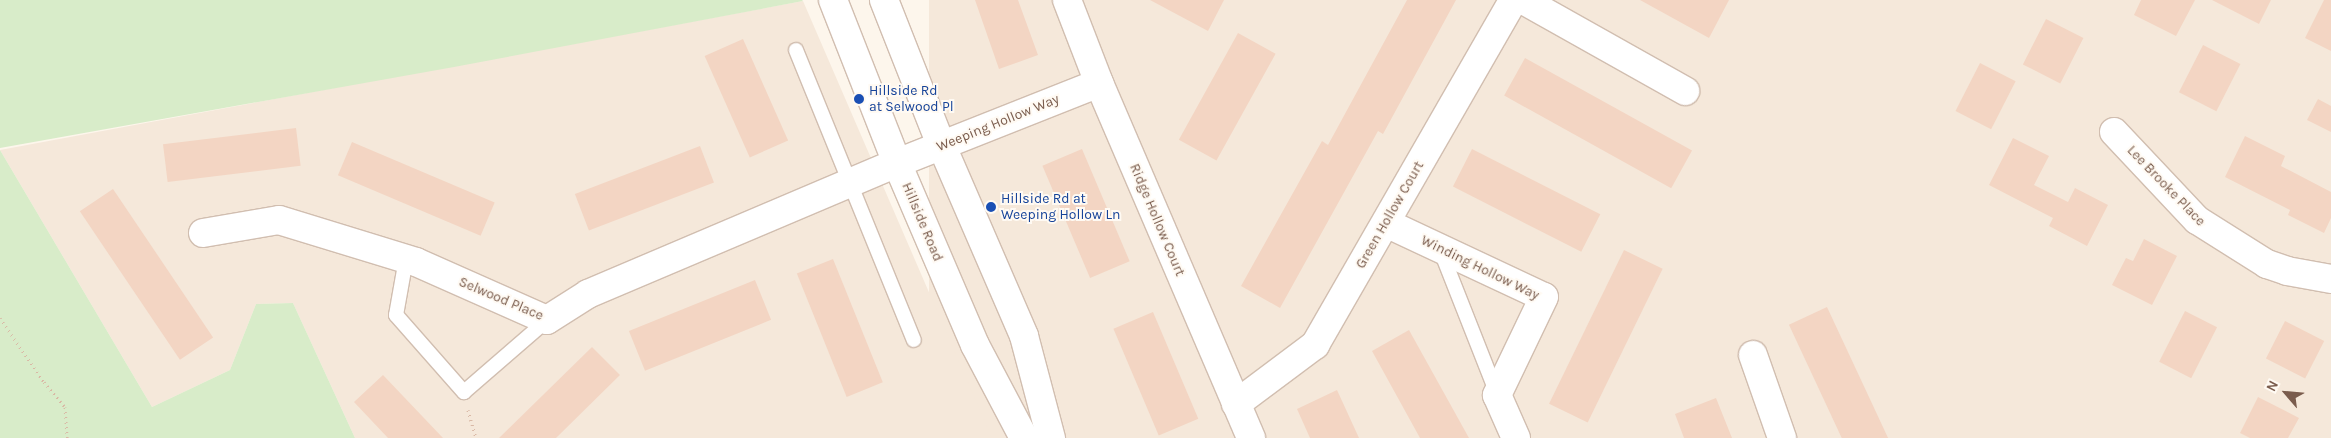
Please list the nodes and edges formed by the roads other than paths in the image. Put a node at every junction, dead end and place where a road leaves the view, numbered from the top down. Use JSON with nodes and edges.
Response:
{"nodes":[{"id":1,"x":833,"y":0,"type":"edge"},
{"id":2,"x":884,"y":0,"type":"edge"},
{"id":3,"x":1067,"y":0,"type":"edge"},
{"id":4,"x":1513,"y":0,"type":"edge"},
{"id":5,"x":1523,"y":0,"type":"edge"},
{"id":6,"x":796,"y":50,"type":"dead end"},
{"id":7,"x":1099,"y":83,"type":"junction"},
{"id":8,"x":1685,"y":91,"type":"dead end"},
{"id":9,"x":2114,"y":132,"type":"dead end"},
{"id":10,"x":942,"y":146,"type":"junction"},
{"id":11,"x":897,"y":163,"type":"junction"},
{"id":12,"x":850,"y":183,"type":"junction"},
{"id":13,"x":1386,"y":223,"type":"junction"},
{"id":14,"x":203,"y":233,"type":"dead end"},
{"id":15,"x":1440,"y":248,"type":"junction"},
{"id":16,"x":406,"y":259,"type":"junction"},
{"id":17,"x":2331,"y":278,"type":"edge"},
{"id":18,"x":547,"y":320,"type":"junction"},
{"id":19,"x":914,"y":340,"type":"dead end"},
{"id":20,"x":1753,"y":355,"type":"dead end"},
{"id":21,"x":1497,"y":395,"type":"junction"},
{"id":22,"x":1236,"y":404,"type":"junction"},
{"id":23,"x":1024,"y":438,"type":"edge"},
{"id":24,"x":1051,"y":438,"type":"edge"},
{"id":25,"x":1251,"y":438,"type":"edge"},
{"id":26,"x":1516,"y":438,"type":"edge"},
{"id":27,"x":1782,"y":438,"type":"edge"}],
"edges":[{"from":1,"to":11,"type":"street","name":"Hillside Road"},
{"from":2,"to":10,"type":"street"},
{"from":3,"to":7,"type":"street","name":"Ridge Hollow Court"},
{"from":4,"to":13,"type":"street","name":"Green Hollow Court"},
{"from":5,"to":8,"type":"street"},
{"from":6,"to":12,"type":"lane"},
{"from":7,"to":10,"type":"street","name":"Weeping Hollow Way"},
{"from":7,"to":22,"type":"street","name":"Ridge Hollow Court"},
{"from":9,"to":17,"type":"street","name":"Lee Brooke Place"},
{"from":10,"to":11,"type":"street","name":"Weeping Hollow Way"},
{"from":10,"to":24,"type":"street"},
{"from":11,"to":12,"type":"street","name":"Selwood Place"},
{"from":11,"to":23,"type":"street","name":"Hillside Road"},
{"from":12,"to":18,"type":"street","name":"Selwood Place"},
{"from":12,"to":19,"type":"lane"},
{"from":13,"to":15,"type":"street","name":"Winding Hollow Way"},
{"from":13,"to":22,"type":"street","name":"Green Hollow Court"},
{"from":14,"to":16,"type":"street","name":"Selwood Place"},
{"from":15,"to":21,"type":"lane"},
{"from":15,"to":21,"type":"street","name":"Winding Hollow Way"},
{"from":16,"to":18,"type":"street","name":"Selwood Place"},
{"from":16,"to":18,"type":"lane"},
{"from":20,"to":27,"type":"street"},
{"from":21,"to":26,"type":"street"},
{"from":22,"to":25,"type":"street","name":"Ridge Hollow Court"}]}
